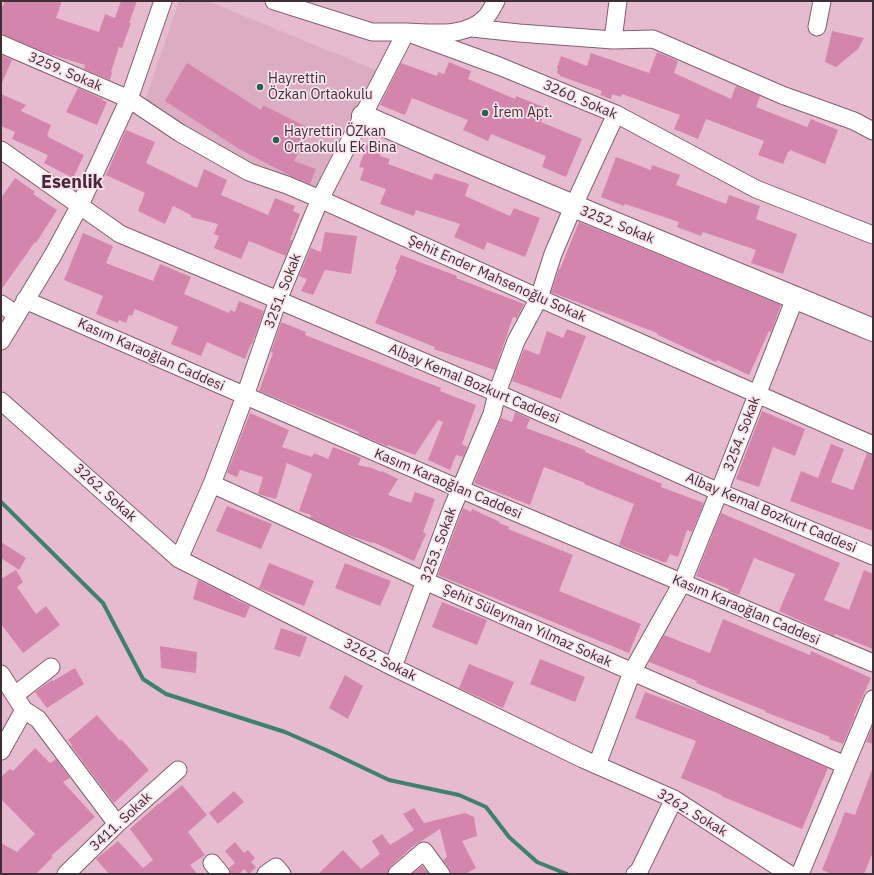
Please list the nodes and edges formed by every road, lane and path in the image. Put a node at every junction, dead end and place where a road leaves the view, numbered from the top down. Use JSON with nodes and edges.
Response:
{"nodes":[{"id":1,"x":163,"y":1,"type":"edge"},
{"id":2,"x":274,"y":1,"type":"edge"},
{"id":3,"x":496,"y":1,"type":"edge"},
{"id":4,"x":618,"y":1,"type":"edge"},
{"id":5,"x":822,"y":1,"type":"edge"},
{"id":6,"x":817,"y":27,"type":"dead end"},
{"id":7,"x":472,"y":28,"type":"junction"},
{"id":8,"x":406,"y":32,"type":"junction"},
{"id":9,"x":613,"y":40,"type":"junction"},
{"id":10,"x":1,"y":44,"type":"edge"},
{"id":11,"x":129,"y":99,"type":"junction"},
{"id":12,"x":616,"y":114,"type":"junction"},
{"id":13,"x":363,"y":116,"type":"junction"},
{"id":14,"x":873,"y":131,"type":"edge"},
{"id":15,"x":1,"y":150,"type":"edge"},
{"id":16,"x":320,"y":199,"type":"junction"},
{"id":17,"x":80,"y":204,"type":"junction"},
{"id":18,"x":573,"y":207,"type":"junction"},
{"id":19,"x":873,"y":235,"type":"edge"},
{"id":20,"x":538,"y":298,"type":"junction"},
{"id":21,"x":795,"y":298,"type":"junction"},
{"id":22,"x":25,"y":300,"type":"junction"},
{"id":23,"x":278,"y":300,"type":"junction"},
{"id":24,"x":1,"y":304,"type":"edge"},
{"id":25,"x":17,"y":315,"type":"junction"},
{"id":26,"x":873,"y":330,"type":"edge"},
{"id":27,"x":1,"y":341,"type":"edge"},
{"id":28,"x":497,"y":393,"type":"junction"},
{"id":29,"x":757,"y":395,"type":"junction"},
{"id":30,"x":245,"y":396,"type":"junction"},
{"id":31,"x":1,"y":400,"type":"edge"},
{"id":32,"x":873,"y":445,"type":"edge"},
{"id":33,"x":212,"y":484,"type":"junction"},
{"id":34,"x":460,"y":489,"type":"junction"},
{"id":35,"x":719,"y":492,"type":"junction"},
{"id":36,"x":873,"y":556,"type":"edge"},
{"id":37,"x":179,"y":560,"type":"junction"},
{"id":38,"x":425,"y":582,"type":"junction"},
{"id":39,"x":682,"y":584,"type":"junction"},
{"id":40,"x":873,"y":663,"type":"edge"},
{"id":41,"x":51,"y":667,"type":"dead end"},
{"id":42,"x":393,"y":667,"type":"junction"},
{"id":43,"x":632,"y":672,"type":"junction"},
{"id":44,"x":1,"y":674,"type":"edge"},
{"id":45,"x":15,"y":695,"type":"junction"},
{"id":46,"x":873,"y":699,"type":"edge"},
{"id":47,"x":24,"y":710,"type":"junction"},
{"id":48,"x":1,"y":751,"type":"edge"},
{"id":49,"x":596,"y":765,"type":"junction"},
{"id":50,"x":844,"y":765,"type":"junction"},
{"id":51,"x":178,"y":770,"type":"dead end"},
{"id":52,"x":674,"y":799,"type":"junction"},
{"id":53,"x":117,"y":824,"type":"junction"},
{"id":54,"x":66,"y":874,"type":"edge"},
{"id":55,"x":397,"y":874,"type":"edge"},
{"id":56,"x":441,"y":874,"type":"edge"},
{"id":57,"x":635,"y":874,"type":"edge"},
{"id":58,"x":789,"y":874,"type":"edge"},
{"id":59,"x":800,"y":874,"type":"edge"}],
"edges":[{"from":1,"to":11,"type":"street"},
{"from":2,"to":8,"type":"street","name":"3260. Sokak"},
{"from":3,"to":7,"type":"street"},
{"from":4,"to":9,"type":"street"},
{"from":5,"to":6,"type":"street"},
{"from":7,"to":8,"type":"street"},
{"from":7,"to":9,"type":"street"},
{"from":8,"to":12,"type":"street","name":"3260. Sokak"},
{"from":8,"to":13,"type":"street","name":"3251. Sokak"},
{"from":9,"to":14,"type":"street"},
{"from":10,"to":11,"type":"street","name":"3259. Sokak"},
{"from":11,"to":16,"type":"street","name":"Şehit Ender Mahsenoğlu Sokak"},
{"from":11,"to":17,"type":"street"},
{"from":12,"to":18,"type":"street","name":"3253. Sokak"},
{"from":12,"to":19,"type":"street","name":"3260. Sokak"},
{"from":13,"to":16,"type":"street","name":"3251. Sokak"},
{"from":13,"to":18,"type":"street","name":"3252. Sokak"},
{"from":15,"to":17,"type":"street","name":"Albay Kemal Bozkurt Caddesi"},
{"from":16,"to":20,"type":"street","name":"Şehit Ender Mahsenoğlu Sokak"},
{"from":16,"to":23,"type":"street","name":"3251. Sokak"},
{"from":17,"to":22,"type":"street"},
{"from":17,"to":23,"type":"street","name":"Albay Kemal Bozkurt Caddesi"},
{"from":18,"to":20,"type":"street","name":"3253. Sokak"},
{"from":18,"to":21,"type":"street","name":"3252. Sokak"},
{"from":20,"to":28,"type":"street","name":"3253. Sokak"},
{"from":20,"to":29,"type":"street","name":"Şehit Ender Mahsenoğlu Sokak"},
{"from":21,"to":26,"type":"street","name":"3252. Sokak"},
{"from":21,"to":29,"type":"street","name":"3254. Sokak"},
{"from":22,"to":25,"type":"street"},
{"from":22,"to":30,"type":"street","name":"Kasım Karaoğlan Caddesi"},
{"from":23,"to":28,"type":"street","name":"Albay Kemal Bozkurt Caddesi"},
{"from":23,"to":30,"type":"street","name":"3251. Sokak"},
{"from":24,"to":25,"type":"street"},
{"from":25,"to":27,"type":"street"},
{"from":28,"to":34,"type":"street","name":"3253. Sokak"},
{"from":28,"to":35,"type":"street","name":"Albay Kemal Bozkurt Caddesi"},
{"from":29,"to":32,"type":"street","name":"Şehit Ender Mahsenoğlu Sokak"},
{"from":29,"to":35,"type":"street","name":"3254. Sokak"},
{"from":30,"to":33,"type":"street","name":"3251. Sokak"},
{"from":30,"to":34,"type":"street","name":"Kasım Karaoğlan Caddesi"},
{"from":31,"to":37,"type":"street","name":"3262. Sokak"},
{"from":33,"to":37,"type":"street","name":"3251. Sokak"},
{"from":33,"to":38,"type":"street","name":"Şehit Süleyman Yılmaz Sokak"},
{"from":34,"to":38,"type":"street","name":"3253. Sokak"},
{"from":34,"to":39,"type":"street","name":"Kasım Karaoğlan Caddesi"},
{"from":35,"to":36,"type":"street","name":"Albay Kemal Bozkurt Caddesi"},
{"from":35,"to":39,"type":"street","name":"3254. Sokak"},
{"from":37,"to":42,"type":"street","name":"3262. Sokak"},
{"from":38,"to":42,"type":"street","name":"3253. Sokak"},
{"from":38,"to":43,"type":"street","name":"Şehit Süleyman Yılmaz Sokak"},
{"from":39,"to":40,"type":"street","name":"Kasım Karaoğlan Caddesi"},
{"from":39,"to":43,"type":"street","name":"3254. Sokak"},
{"from":41,"to":45,"type":"street"},
{"from":42,"to":49,"type":"street","name":"3262. Sokak"},
{"from":43,"to":49,"type":"street","name":"3254. Sokak"},
{"from":43,"to":50,"type":"street","name":"Şehit Süleyman Yılmaz Sokak"},
{"from":44,"to":45,"type":"street"},
{"from":45,"to":47,"type":"street"},
{"from":46,"to":50,"type":"street"},
{"from":47,"to":48,"type":"street"},
{"from":47,"to":53,"type":"street"},
{"from":49,"to":52,"type":"street","name":"3262. Sokak"},
{"from":50,"to":59,"type":"street"},
{"from":51,"to":53,"type":"street","name":"3411. Sokak"},
{"from":52,"to":57,"type":"street"},
{"from":52,"to":58,"type":"street","name":"3262. Sokak"},
{"from":53,"to":54,"type":"street","name":"3411. Sokak"},
{"from":55,"to":56,"type":"street"}]}
